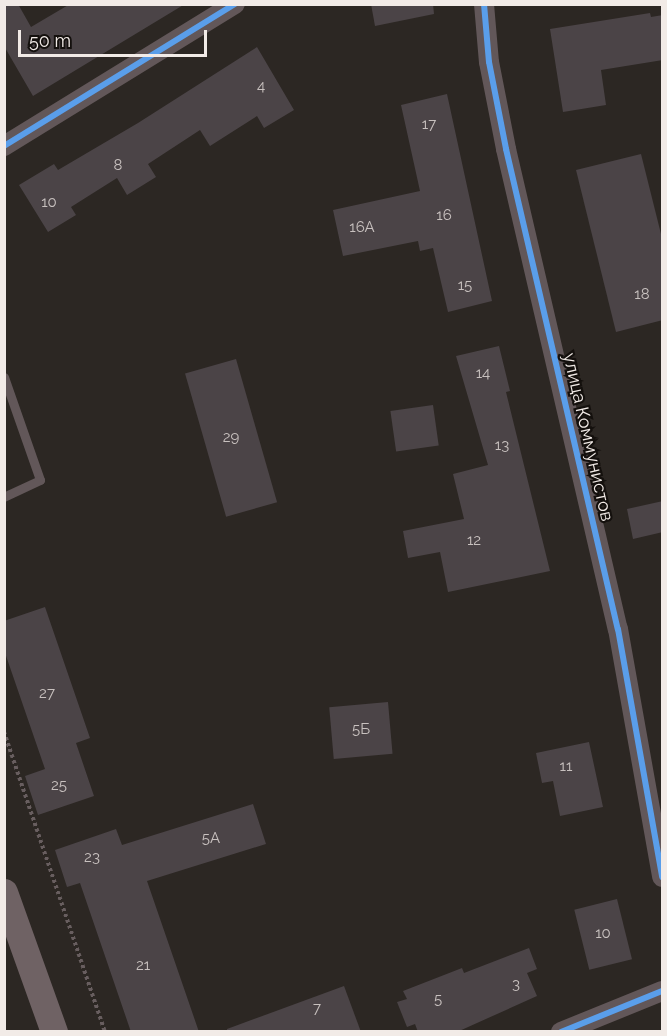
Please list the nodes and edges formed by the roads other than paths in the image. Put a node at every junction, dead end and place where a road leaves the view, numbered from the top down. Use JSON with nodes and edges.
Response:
{"nodes":[{"id":1,"x":235,"y":4,"type":"edge"},
{"id":2,"x":484,"y":4,"type":"edge"},
{"id":3,"x":4,"y":146,"type":"edge"},
{"id":4,"x":4,"y":377,"type":"edge"},
{"id":5,"x":4,"y":496,"type":"edge"},
{"id":6,"x":663,"y":877,"type":"edge"},
{"id":7,"x":4,"y":892,"type":"edge"},
{"id":8,"x":663,"y":991,"type":"edge"},
{"id":9,"x":54,"y":1032,"type":"edge"},
{"id":10,"x":561,"y":1032,"type":"edge"}],
"edges":[{"from":1,"to":3,"type":"street"},
{"from":2,"to":6,"type":"street","name":"улица Коммунистов"},
{"from":4,"to":5,"type":"lane"},
{"from":7,"to":9,"type":"main road"},
{"from":8,"to":10,"type":"street"}]}
